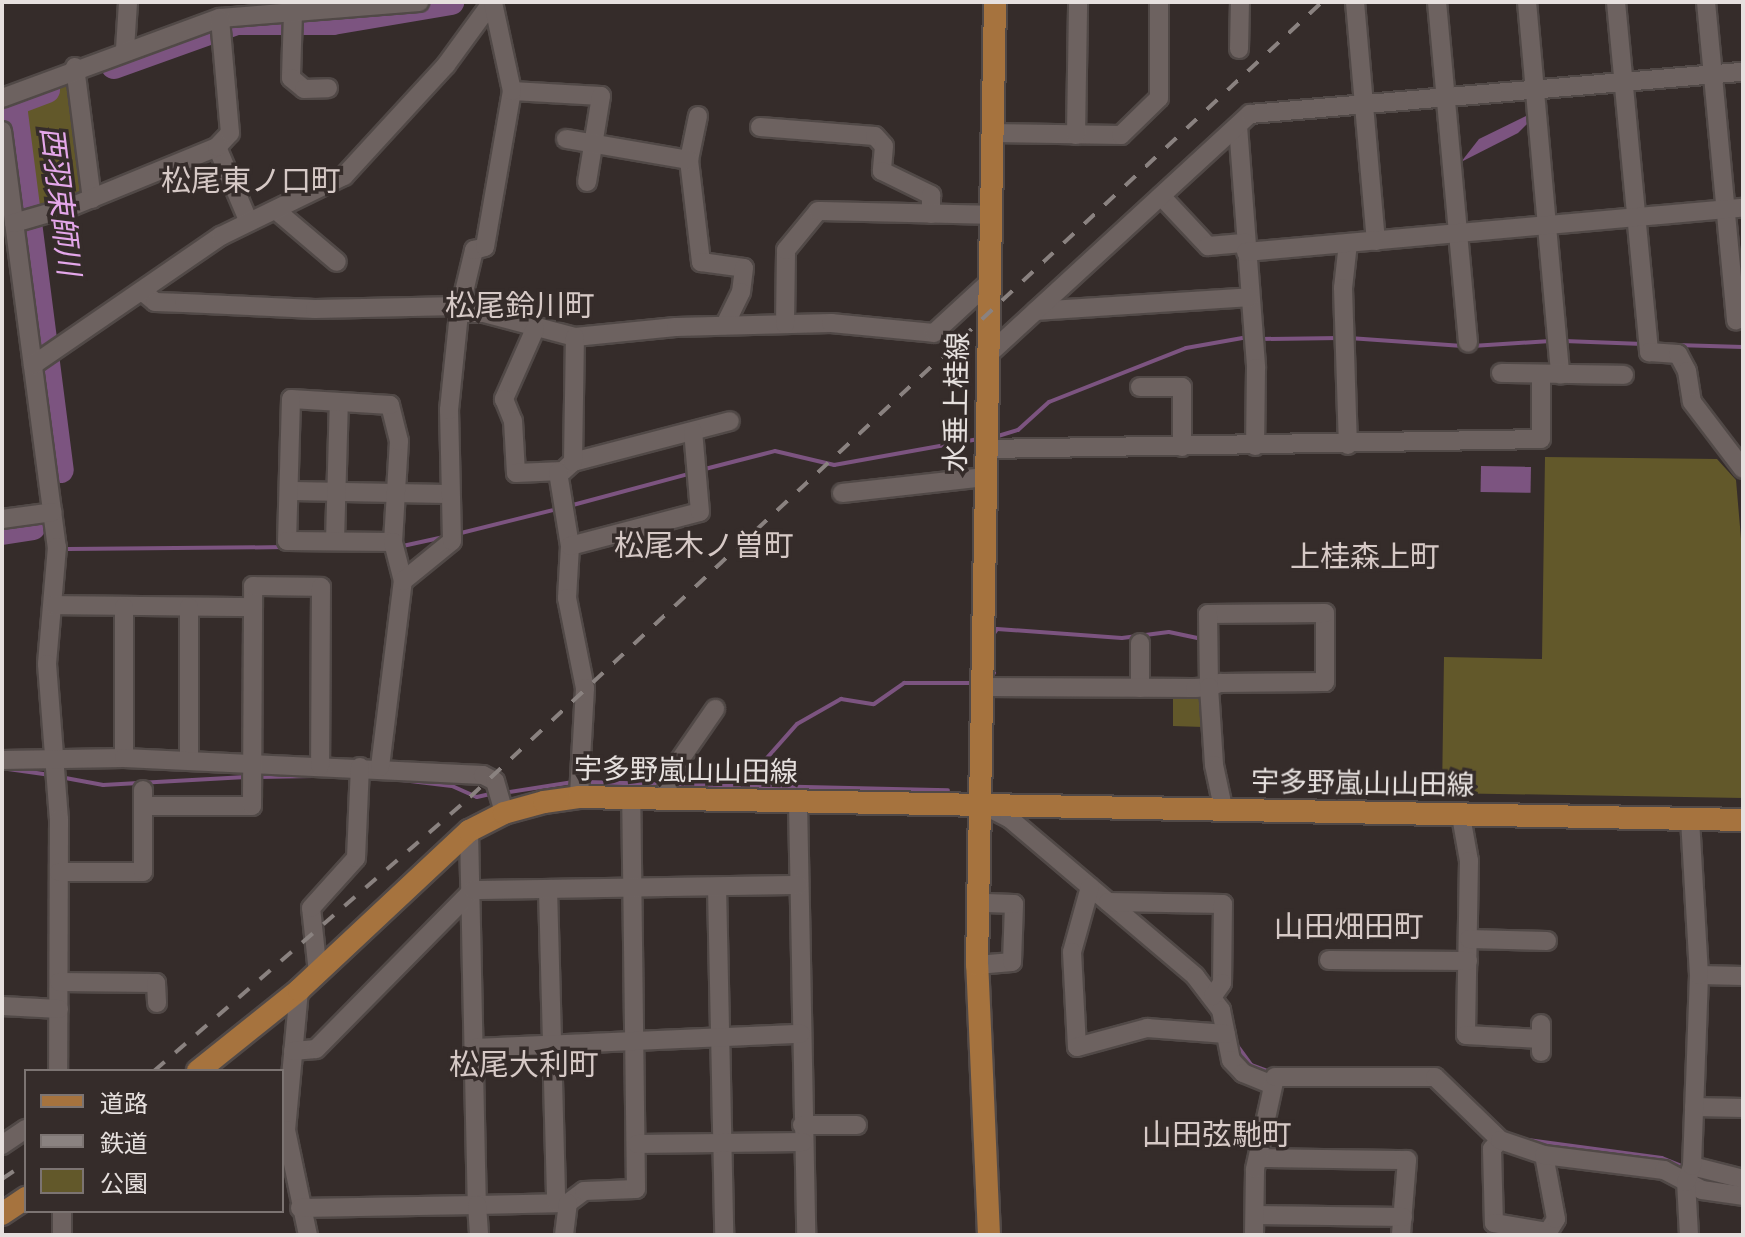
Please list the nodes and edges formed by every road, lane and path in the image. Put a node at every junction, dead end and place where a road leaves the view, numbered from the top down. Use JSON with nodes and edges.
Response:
{"nodes":[{"id":1,"x":128,"y":2,"type":"edge"},
{"id":2,"x":419,"y":2,"type":"edge"},
{"id":3,"x":493,"y":2,"type":"edge"},
{"id":4,"x":995,"y":2,"type":"edge"},
{"id":5,"x":1078,"y":2,"type":"edge"},
{"id":6,"x":1159,"y":2,"type":"edge"},
{"id":7,"x":1240,"y":2,"type":"edge"},
{"id":8,"x":1355,"y":2,"type":"edge"},
{"id":9,"x":1437,"y":2,"type":"edge"},
{"id":10,"x":1527,"y":2,"type":"edge"},
{"id":11,"x":1616,"y":2,"type":"edge"},
{"id":12,"x":1706,"y":2,"type":"edge"},
{"id":13,"x":356,"y":5,"type":"edge"},
{"id":14,"x":226,"y":19,"type":"edge"},
{"id":15,"x":292,"y":19,"type":"junction"},
{"id":16,"x":125,"y":49,"type":"junction"},
{"id":17,"x":1239,"y":49,"type":"dead end"},
{"id":18,"x":1743,"y":72,"type":"edge"},
{"id":19,"x":76,"y":75,"type":"junction"},
{"id":20,"x":1712,"y":75,"type":"junction"},
{"id":21,"x":1623,"y":83,"type":"junction"},
{"id":22,"x":328,"y":88,"type":"dead end"},
{"id":23,"x":512,"y":91,"type":"junction"},
{"id":24,"x":1535,"y":91,"type":"junction"},
{"id":25,"x":2,"y":98,"type":"edge"},
{"id":26,"x":1446,"y":98,"type":"junction"},
{"id":27,"x":1363,"y":104,"type":"junction"},
{"id":28,"x":698,"y":116,"type":"dead end"},
{"id":29,"x":1238,"y":126,"type":"junction"},
{"id":30,"x":760,"y":127,"type":"dead end"},
{"id":31,"x":2,"y":131,"type":"edge"},
{"id":32,"x":992,"y":133,"type":"junction"},
{"id":33,"x":1076,"y":135,"type":"junction"},
{"id":34,"x":566,"y":139,"type":"dead end"},
{"id":35,"x":594,"y":143,"type":"junction"},
{"id":36,"x":217,"y":147,"type":"junction"},
{"id":37,"x":689,"y":160,"type":"junction"},
{"id":38,"x":587,"y":182,"type":"dead end"},
{"id":39,"x":1161,"y":196,"type":"junction"},
{"id":40,"x":92,"y":199,"type":"junction"},
{"id":41,"x":1743,"y":208,"type":"edge"},
{"id":42,"x":1724,"y":210,"type":"junction"},
{"id":43,"x":278,"y":212,"type":"junction"},
{"id":44,"x":931,"y":214,"type":"junction"},
{"id":45,"x":989,"y":215,"type":"junction"},
{"id":46,"x":1635,"y":219,"type":"junction"},
{"id":47,"x":248,"y":220,"type":"junction"},
{"id":48,"x":23,"y":221,"type":"junction"},
{"id":49,"x":1547,"y":227,"type":"junction"},
{"id":50,"x":1457,"y":234,"type":"junction"},
{"id":51,"x":1376,"y":241,"type":"junction"},
{"id":52,"x":1348,"y":243,"type":"junction"},
{"id":53,"x":1246,"y":247,"type":"junction"},
{"id":54,"x":10,"y":260,"type":"edge"},
{"id":55,"x":337,"y":262,"type":"dead end"},
{"id":56,"x":986,"y":285,"type":"junction"},
{"id":57,"x":142,"y":291,"type":"junction"},
{"id":58,"x":1250,"y":297,"type":"junction"},
{"id":59,"x":459,"y":310,"type":"junction"},
{"id":60,"x":1036,"y":311,"type":"junction"},
{"id":61,"x":1736,"y":321,"type":"dead end"},
{"id":62,"x":785,"y":324,"type":"junction"},
{"id":63,"x":725,"y":325,"type":"junction"},
{"id":64,"x":535,"y":329,"type":"junction"},
{"id":65,"x":575,"y":337,"type":"junction"},
{"id":66,"x":1468,"y":343,"type":"dead end"},
{"id":67,"x":989,"y":354,"type":"junction"},
{"id":68,"x":42,"y":359,"type":"junction"},
{"id":69,"x":1501,"y":373,"type":"dead end"},
{"id":70,"x":1551,"y":375,"type":"junction"},
{"id":71,"x":1624,"y":375,"type":"dead end"},
{"id":72,"x":1140,"y":387,"type":"dead end"},
{"id":73,"x":339,"y":402,"type":"junction"},
{"id":74,"x":730,"y":421,"type":"dead end"},
{"id":75,"x":693,"y":431,"type":"junction"},
{"id":76,"x":1348,"y":445,"type":"junction"},
{"id":77,"x":1255,"y":446,"type":"junction"},
{"id":78,"x":1182,"y":447,"type":"junction"},
{"id":79,"x":987,"y":449,"type":"junction"},
{"id":80,"x":566,"y":467,"type":"junction"},
{"id":81,"x":1743,"y":469,"type":"edge"},
{"id":82,"x":985,"y":477,"type":"junction"},
{"id":83,"x":289,"y":491,"type":"junction"},
{"id":84,"x":335,"y":491,"type":"junction"},
{"id":85,"x":394,"y":492,"type":"junction"},
{"id":86,"x":842,"y":493,"type":"dead end"},
{"id":87,"x":450,"y":494,"type":"junction"},
{"id":88,"x":53,"y":512,"type":"junction"},
{"id":89,"x":2,"y":519,"type":"edge"},
{"id":90,"x":335,"y":541,"type":"junction"},
{"id":91,"x":393,"y":542,"type":"junction"},
{"id":92,"x":570,"y":546,"type":"junction"},
{"id":93,"x":403,"y":581,"type":"junction"},
{"id":94,"x":54,"y":605,"type":"junction"},
{"id":95,"x":124,"y":607,"type":"junction"},
{"id":96,"x":189,"y":607,"type":"junction"},
{"id":97,"x":252,"y":607,"type":"junction"},
{"id":98,"x":1140,"y":643,"type":"dead end"},
{"id":99,"x":983,"y":687,"type":"junction"},
{"id":100,"x":1209,"y":687,"type":"junction"},
{"id":101,"x":1140,"y":688,"type":"junction"},
{"id":102,"x":715,"y":709,"type":"dead end"},
{"id":103,"x":124,"y":758,"type":"junction"},
{"id":104,"x":2,"y":760,"type":"edge"},
{"id":105,"x":189,"y":761,"type":"junction"},
{"id":106,"x":55,"y":762,"type":"junction"},
{"id":107,"x":253,"y":766,"type":"junction"},
{"id":108,"x":320,"y":766,"type":"junction"},
{"id":109,"x":360,"y":767,"type":"junction"},
{"id":110,"x":380,"y":767,"type":"junction"},
{"id":111,"x":580,"y":787,"type":"junction"},
{"id":112,"x":631,"y":798,"type":"junction"},
{"id":113,"x":667,"y":799,"type":"junction"},
{"id":114,"x":798,"y":803,"type":"junction"},
{"id":115,"x":983,"y":805,"type":"junction"},
{"id":116,"x":1224,"y":812,"type":"junction"},
{"id":117,"x":504,"y":813,"type":"junction"},
{"id":118,"x":1461,"y":816,"type":"junction"},
{"id":119,"x":1690,"y":819,"type":"junction"},
{"id":120,"x":1743,"y":820,"type":"edge"},
{"id":121,"x":469,"y":831,"type":"junction"},
{"id":122,"x":59,"y":872,"type":"junction"},
{"id":123,"x":799,"y":885,"type":"junction"},
{"id":124,"x":631,"y":887,"type":"junction"},
{"id":125,"x":717,"y":887,"type":"junction"},
{"id":126,"x":1090,"y":887,"type":"junction"},
{"id":127,"x":548,"y":889,"type":"junction"},
{"id":128,"x":473,"y":890,"type":"junction"},
{"id":129,"x":1108,"y":902,"type":"junction"},
{"id":130,"x":979,"y":903,"type":"junction"},
{"id":131,"x":1469,"y":939,"type":"junction"},
{"id":132,"x":1547,"y":941,"type":"dead end"},
{"id":133,"x":1329,"y":960,"type":"dead end"},
{"id":134,"x":1468,"y":961,"type":"junction"},
{"id":135,"x":977,"y":965,"type":"junction"},
{"id":136,"x":318,"y":973,"type":"junction"},
{"id":137,"x":1699,"y":975,"type":"junction"},
{"id":138,"x":1743,"y":976,"type":"edge"},
{"id":139,"x":59,"y":982,"type":"junction"},
{"id":140,"x":299,"y":990,"type":"junction"},
{"id":141,"x":1213,"y":996,"type":"junction"},
{"id":142,"x":157,"y":1003,"type":"dead end"},
{"id":143,"x":2,"y":1006,"type":"edge"},
{"id":144,"x":59,"y":1009,"type":"junction"},
{"id":145,"x":801,"y":1034,"type":"junction"},
{"id":146,"x":1226,"y":1034,"type":"junction"},
{"id":147,"x":720,"y":1038,"type":"junction"},
{"id":148,"x":1541,"y":1038,"type":"dead end"},
{"id":149,"x":633,"y":1042,"type":"junction"},
{"id":150,"x":552,"y":1045,"type":"junction"},
{"id":151,"x":474,"y":1048,"type":"junction"},
{"id":152,"x":293,"y":1051,"type":"junction"},
{"id":153,"x":58,"y":1069,"type":"edge"},
{"id":154,"x":200,"y":1069,"type":"edge"},
{"id":155,"x":1272,"y":1085,"type":"junction"},
{"id":156,"x":1694,"y":1107,"type":"junction"},
{"id":157,"x":1743,"y":1108,"type":"edge"},
{"id":158,"x":857,"y":1125,"type":"dead end"},
{"id":159,"x":24,"y":1130,"type":"edge"},
{"id":160,"x":803,"y":1133,"type":"junction"},
{"id":161,"x":1500,"y":1140,"type":"junction"},
{"id":162,"x":721,"y":1143,"type":"junction"},
{"id":163,"x":637,"y":1144,"type":"junction"},
{"id":164,"x":2,"y":1145,"type":"edge"},
{"id":165,"x":1544,"y":1155,"type":"junction"},
{"id":166,"x":1259,"y":1158,"type":"junction"},
{"id":167,"x":1689,"y":1174,"type":"junction"},
{"id":168,"x":1743,"y":1179,"type":"edge"},
{"id":169,"x":1743,"y":1196,"type":"edge"},
{"id":170,"x":24,"y":1199,"type":"edge"},
{"id":171,"x":562,"y":1202,"type":"junction"},
{"id":172,"x":477,"y":1205,"type":"junction"},
{"id":173,"x":300,"y":1208,"type":"junction"},
{"id":174,"x":62,"y":1213,"type":"edge"},
{"id":175,"x":2,"y":1214,"type":"edge"},
{"id":176,"x":1255,"y":1215,"type":"junction"},
{"id":177,"x":1402,"y":1226,"type":"edge"},
{"id":178,"x":479,"y":1234,"type":"edge"},
{"id":179,"x":62,"y":1235,"type":"edge"},
{"id":180,"x":308,"y":1235,"type":"edge"},
{"id":181,"x":564,"y":1235,"type":"edge"},
{"id":182,"x":724,"y":1235,"type":"edge"},
{"id":183,"x":806,"y":1235,"type":"edge"},
{"id":184,"x":989,"y":1235,"type":"edge"},
{"id":185,"x":1254,"y":1235,"type":"edge"},
{"id":186,"x":1689,"y":1235,"type":"edge"}],
"edges":[{"from":1,"to":16,"type":"street"},
{"from":2,"to":13,"type":"street"},
{"from":3,"to":23,"type":"street"},
{"from":3,"to":43,"type":"street"},
{"from":4,"to":32,"type":"main road","name":"水垂上桂線"},
{"from":5,"to":33,"type":"street"},
{"from":6,"to":33,"type":"street"},
{"from":7,"to":17,"type":"street"},
{"from":8,"to":27,"type":"street"},
{"from":9,"to":26,"type":"street"},
{"from":10,"to":24,"type":"street"},
{"from":11,"to":21,"type":"street"},
{"from":12,"to":20,"type":"street"},
{"from":13,"to":15,"type":"street"},
{"from":14,"to":15,"type":"street"},
{"from":14,"to":16,"type":"street"},
{"from":14,"to":36,"type":"street"},
{"from":15,"to":22,"type":"street"},
{"from":16,"to":19,"type":"street"},
{"from":18,"to":20,"type":"street"},
{"from":19,"to":25,"type":"street"},
{"from":19,"to":40,"type":"street"},
{"from":20,"to":21,"type":"street"},
{"from":20,"to":42,"type":"street"},
{"from":21,"to":24,"type":"street"},
{"from":21,"to":46,"type":"street"},
{"from":23,"to":35,"type":"street"},
{"from":23,"to":59,"type":"street"},
{"from":24,"to":26,"type":"street"},
{"from":24,"to":49,"type":"street"},
{"from":26,"to":27,"type":"street"},
{"from":26,"to":50,"type":"street"},
{"from":27,"to":29,"type":"street"},
{"from":27,"to":51,"type":"street"},
{"from":28,"to":37,"type":"street"},
{"from":29,"to":39,"type":"street"},
{"from":29,"to":53,"type":"street"},
{"from":30,"to":44,"type":"street"},
{"from":31,"to":48,"type":"street"},
{"from":32,"to":33,"type":"street"},
{"from":32,"to":45,"type":"main road","name":"水垂上桂線"},
{"from":34,"to":35,"type":"street"},
{"from":35,"to":37,"type":"street"},
{"from":35,"to":38,"type":"street"},
{"from":36,"to":40,"type":"street"},
{"from":36,"to":47,"type":"street"},
{"from":37,"to":63,"type":"street"},
{"from":39,"to":53,"type":"street"},
{"from":39,"to":60,"type":"street"},
{"from":40,"to":48,"type":"street"},
{"from":41,"to":42,"type":"street"},
{"from":42,"to":46,"type":"street"},
{"from":42,"to":61,"type":"street"},
{"from":43,"to":47,"type":"street"},
{"from":43,"to":55,"type":"street"},
{"from":44,"to":45,"type":"street"},
{"from":44,"to":62,"type":"street"},
{"from":45,"to":56,"type":"main road","name":"水垂上桂線"},
{"from":46,"to":49,"type":"street"},
{"from":46,"to":81,"type":"street"},
{"from":47,"to":57,"type":"street"},
{"from":48,"to":54,"type":"street"},
{"from":49,"to":50,"type":"street"},
{"from":49,"to":70,"type":"street"},
{"from":50,"to":51,"type":"street"},
{"from":50,"to":66,"type":"street"},
{"from":51,"to":52,"type":"street"},
{"from":52,"to":53,"type":"street"},
{"from":52,"to":76,"type":"street"},
{"from":53,"to":58,"type":"street"},
{"from":54,"to":68,"type":"street"},
{"from":56,"to":62,"type":"street"},
{"from":56,"to":67,"type":"main road","name":"水垂上桂線"},
{"from":57,"to":59,"type":"street"},
{"from":57,"to":68,"type":"street"},
{"from":58,"to":60,"type":"street"},
{"from":58,"to":77,"type":"street"},
{"from":59,"to":64,"type":"street"},
{"from":59,"to":87,"type":"street"},
{"from":60,"to":67,"type":"street"},
{"from":62,"to":63,"type":"street"},
{"from":63,"to":65,"type":"street"},
{"from":64,"to":65,"type":"street"},
{"from":64,"to":80,"type":"street"},
{"from":65,"to":80,"type":"street"},
{"from":67,"to":79,"type":"main road","name":"水垂上桂線"},
{"from":68,"to":88,"type":"street"},
{"from":69,"to":70,"type":"street"},
{"from":70,"to":71,"type":"street"},
{"from":70,"to":76,"type":"street"},
{"from":72,"to":78,"type":"street"},
{"from":73,"to":83,"type":"street"},
{"from":73,"to":84,"type":"street"},
{"from":73,"to":85,"type":"street"},
{"from":74,"to":75,"type":"street"},
{"from":75,"to":80,"type":"street"},
{"from":75,"to":92,"type":"street"},
{"from":76,"to":77,"type":"street"},
{"from":77,"to":78,"type":"street"},
{"from":78,"to":79,"type":"street"},
{"from":79,"to":82,"type":"main road","name":"水垂上桂線"},
{"from":80,"to":92,"type":"street"},
{"from":82,"to":86,"type":"street"},
{"from":82,"to":99,"type":"main road","name":"水垂上桂線"},
{"from":83,"to":84,"type":"street"},
{"from":83,"to":90,"type":"street"},
{"from":84,"to":85,"type":"street"},
{"from":84,"to":90,"type":"street"},
{"from":85,"to":87,"type":"street"},
{"from":85,"to":91,"type":"street"},
{"from":87,"to":93,"type":"street"},
{"from":88,"to":89,"type":"street"},
{"from":88,"to":94,"type":"street"},
{"from":90,"to":91,"type":"street"},
{"from":91,"to":93,"type":"street"},
{"from":92,"to":111,"type":"street"},
{"from":93,"to":110,"type":"street"},
{"from":94,"to":95,"type":"street"},
{"from":94,"to":106,"type":"street"},
{"from":95,"to":96,"type":"street"},
{"from":95,"to":103,"type":"street"},
{"from":96,"to":97,"type":"street"},
{"from":96,"to":105,"type":"street"},
{"from":97,"to":107,"type":"street"},
{"from":97,"to":108,"type":"street"},
{"from":98,"to":101,"type":"street"},
{"from":99,"to":101,"type":"street"},
{"from":99,"to":115,"type":"main road","name":"水垂上桂線"},
{"from":100,"to":100,"type":"street"},
{"from":100,"to":101,"type":"street"},
{"from":100,"to":116,"type":"street"},
{"from":102,"to":113,"type":"street"},
{"from":103,"to":105,"type":"street"},
{"from":103,"to":106,"type":"street"},
{"from":104,"to":106,"type":"street"},
{"from":105,"to":107,"type":"street"},
{"from":106,"to":122,"type":"street"},
{"from":107,"to":108,"type":"street"},
{"from":107,"to":122,"type":"street"},
{"from":108,"to":109,"type":"street"},
{"from":109,"to":110,"type":"street"},
{"from":109,"to":136,"type":"street"},
{"from":110,"to":117,"type":"street"},
{"from":111,"to":112,"type":"main road","name":"宇多野嵐山山田線"},
{"from":111,"to":117,"type":"main road","name":"宇多野嵐山山田線"},
{"from":112,"to":113,"type":"main road","name":"宇多野嵐山山田線"},
{"from":112,"to":124,"type":"street"},
{"from":113,"to":114,"type":"main road","name":"宇多野嵐山山田線"},
{"from":114,"to":115,"type":"main road","name":"宇多野嵐山山田線"},
{"from":114,"to":123,"type":"street"},
{"from":115,"to":116,"type":"main road","name":"宇多野嵐山山田線"},
{"from":115,"to":126,"type":"street"},
{"from":115,"to":130,"type":"main road"},
{"from":116,"to":118,"type":"main road","name":"宇多野嵐山山田線"},
{"from":117,"to":121,"type":"main road","name":"宇多野嵐山山田線"},
{"from":118,"to":119,"type":"main road","name":"宇多野嵐山山田線"},
{"from":118,"to":131,"type":"street"},
{"from":119,"to":120,"type":"main road","name":"宇多野嵐山山田線"},
{"from":119,"to":137,"type":"street"},
{"from":121,"to":128,"type":"street"},
{"from":121,"to":136,"type":"main road","name":"宇多野嵐山山田線"},
{"from":122,"to":139,"type":"street"},
{"from":123,"to":125,"type":"street"},
{"from":123,"to":145,"type":"street"},
{"from":124,"to":125,"type":"street"},
{"from":124,"to":127,"type":"street"},
{"from":124,"to":149,"type":"street"},
{"from":125,"to":147,"type":"street"},
{"from":126,"to":129,"type":"street"},
{"from":126,"to":146,"type":"street"},
{"from":127,"to":128,"type":"street"},
{"from":127,"to":150,"type":"street"},
{"from":128,"to":151,"type":"street"},
{"from":128,"to":152,"type":"street"},
{"from":129,"to":141,"type":"street"},
{"from":129,"to":141,"type":"street"},
{"from":130,"to":135,"type":"main road"},
{"from":130,"to":135,"type":"street"},
{"from":131,"to":132,"type":"street"},
{"from":131,"to":134,"type":"street"},
{"from":133,"to":134,"type":"street"},
{"from":134,"to":148,"type":"street"},
{"from":135,"to":184,"type":"main road"},
{"from":136,"to":140,"type":"main road","name":"宇多野嵐山山田線"},
{"from":137,"to":138,"type":"street"},
{"from":137,"to":156,"type":"street"},
{"from":139,"to":142,"type":"street"},
{"from":139,"to":144,"type":"street"},
{"from":140,"to":152,"type":"street"},
{"from":140,"to":154,"type":"main road","name":"宇多野嵐山山田線"},
{"from":141,"to":146,"type":"street"},
{"from":143,"to":144,"type":"street"},
{"from":144,"to":153,"type":"street"},
{"from":145,"to":147,"type":"street"},
{"from":145,"to":160,"type":"street"},
{"from":146,"to":155,"type":"street"},
{"from":147,"to":149,"type":"street"},
{"from":147,"to":162,"type":"street"},
{"from":149,"to":150,"type":"street"},
{"from":149,"to":163,"type":"street"},
{"from":150,"to":151,"type":"street"},
{"from":150,"to":171,"type":"street"},
{"from":151,"to":172,"type":"street"},
{"from":152,"to":173,"type":"street"},
{"from":155,"to":161,"type":"street"},
{"from":155,"to":166,"type":"street"},
{"from":156,"to":157,"type":"street"},
{"from":156,"to":167,"type":"street"},
{"from":158,"to":160,"type":"street"},
{"from":159,"to":164,"type":"street"},
{"from":160,"to":162,"type":"street"},
{"from":160,"to":183,"type":"street"},
{"from":161,"to":165,"type":"street"},
{"from":161,"to":165,"type":"street"},
{"from":162,"to":163,"type":"street"},
{"from":162,"to":182,"type":"street"},
{"from":163,"to":171,"type":"street"},
{"from":165,"to":167,"type":"street"},
{"from":166,"to":176,"type":"street"},
{"from":166,"to":177,"type":"street"},
{"from":167,"to":168,"type":"street"},
{"from":167,"to":169,"type":"street"},
{"from":167,"to":186,"type":"street"},
{"from":170,"to":175,"type":"main road"},
{"from":171,"to":172,"type":"street"},
{"from":171,"to":181,"type":"street"},
{"from":172,"to":173,"type":"street"},
{"from":172,"to":178,"type":"street"},
{"from":173,"to":180,"type":"street"},
{"from":174,"to":179,"type":"street"},
{"from":176,"to":177,"type":"street"},
{"from":176,"to":185,"type":"street"}]}
